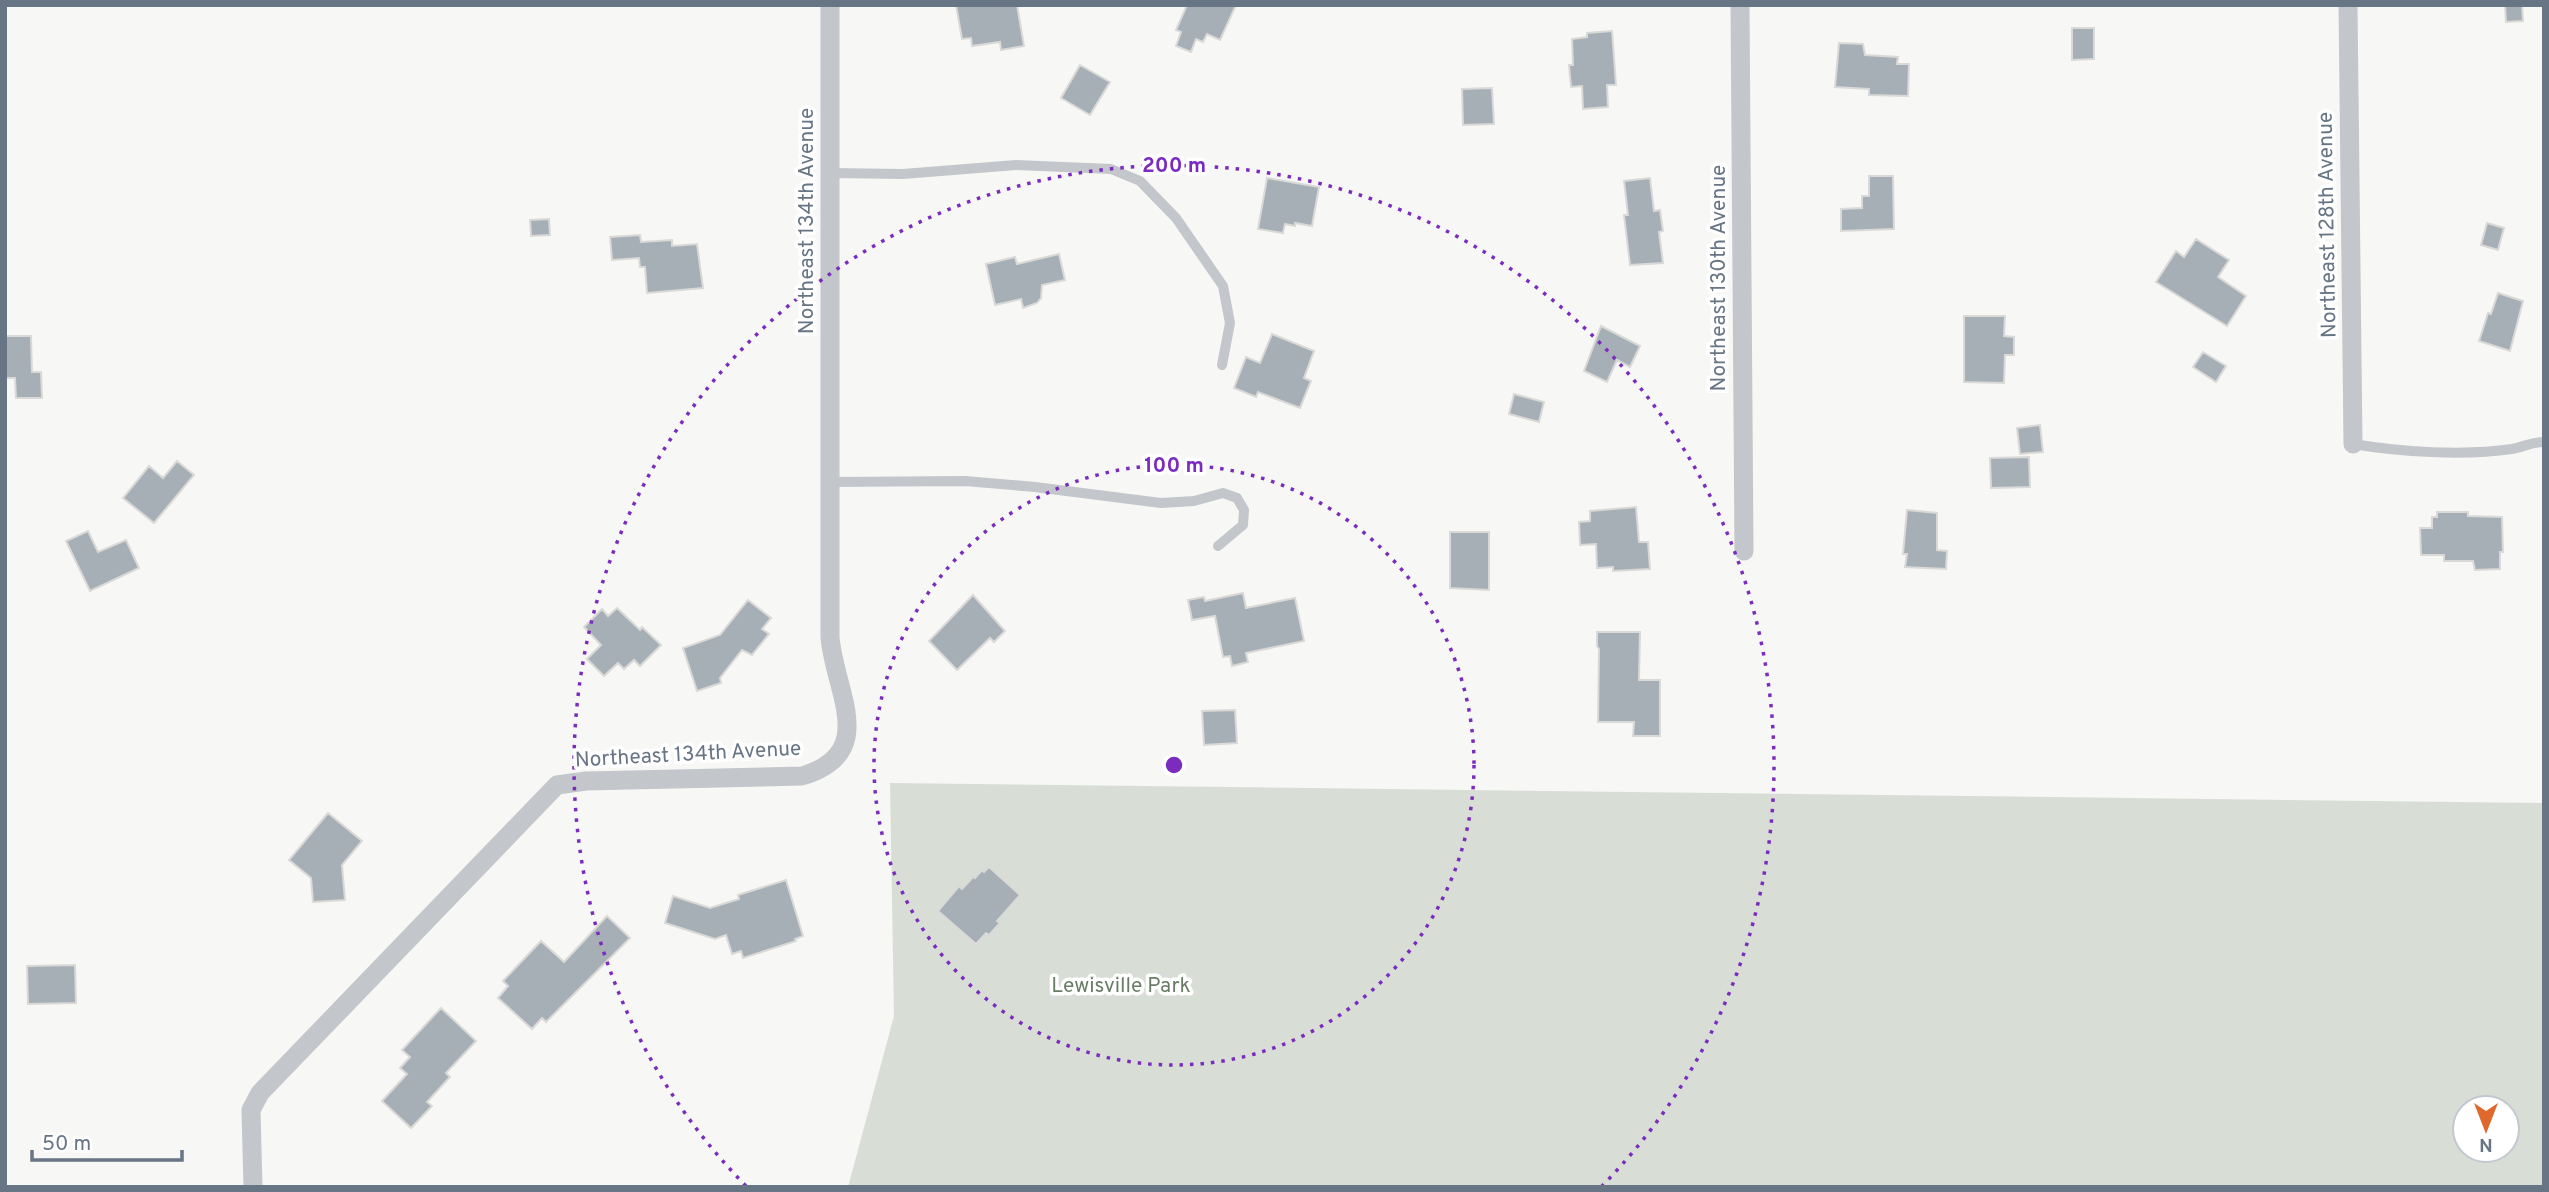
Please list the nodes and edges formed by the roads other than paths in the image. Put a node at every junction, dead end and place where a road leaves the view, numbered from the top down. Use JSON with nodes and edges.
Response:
{"nodes":[{"id":1,"x":830,"y":5,"type":"edge"},
{"id":2,"x":1740,"y":5,"type":"edge"},
{"id":3,"x":2348,"y":5,"type":"edge"},
{"id":4,"x":830,"y":173,"type":"junction"},
{"id":5,"x":1222,"y":365,"type":"dead end"},
{"id":6,"x":2544,"y":442,"type":"edge"},
{"id":7,"x":2353,"y":444,"type":"joint"},
{"id":8,"x":830,"y":482,"type":"junction"},
{"id":9,"x":1218,"y":546,"type":"dead end"},
{"id":10,"x":1744,"y":551,"type":"dead end"},
{"id":11,"x":253,"y":1187,"type":"edge"}],
"edges":[{"from":1,"to":4,"type":"street","name":"Northeast 134th Avenue"},
{"from":2,"to":10,"type":"street","name":"Northeast 130th Avenue"},
{"from":3,"to":7,"type":"street","name":"Northeast 128th Avenue"},
{"from":4,"to":5,"type":"lane"},
{"from":4,"to":8,"type":"street","name":"Northeast 134th Avenue"},
{"from":6,"to":7,"type":"lane"},
{"from":8,"to":9,"type":"lane"},
{"from":8,"to":11,"type":"street","name":"Northeast 134th Avenue"}]}
